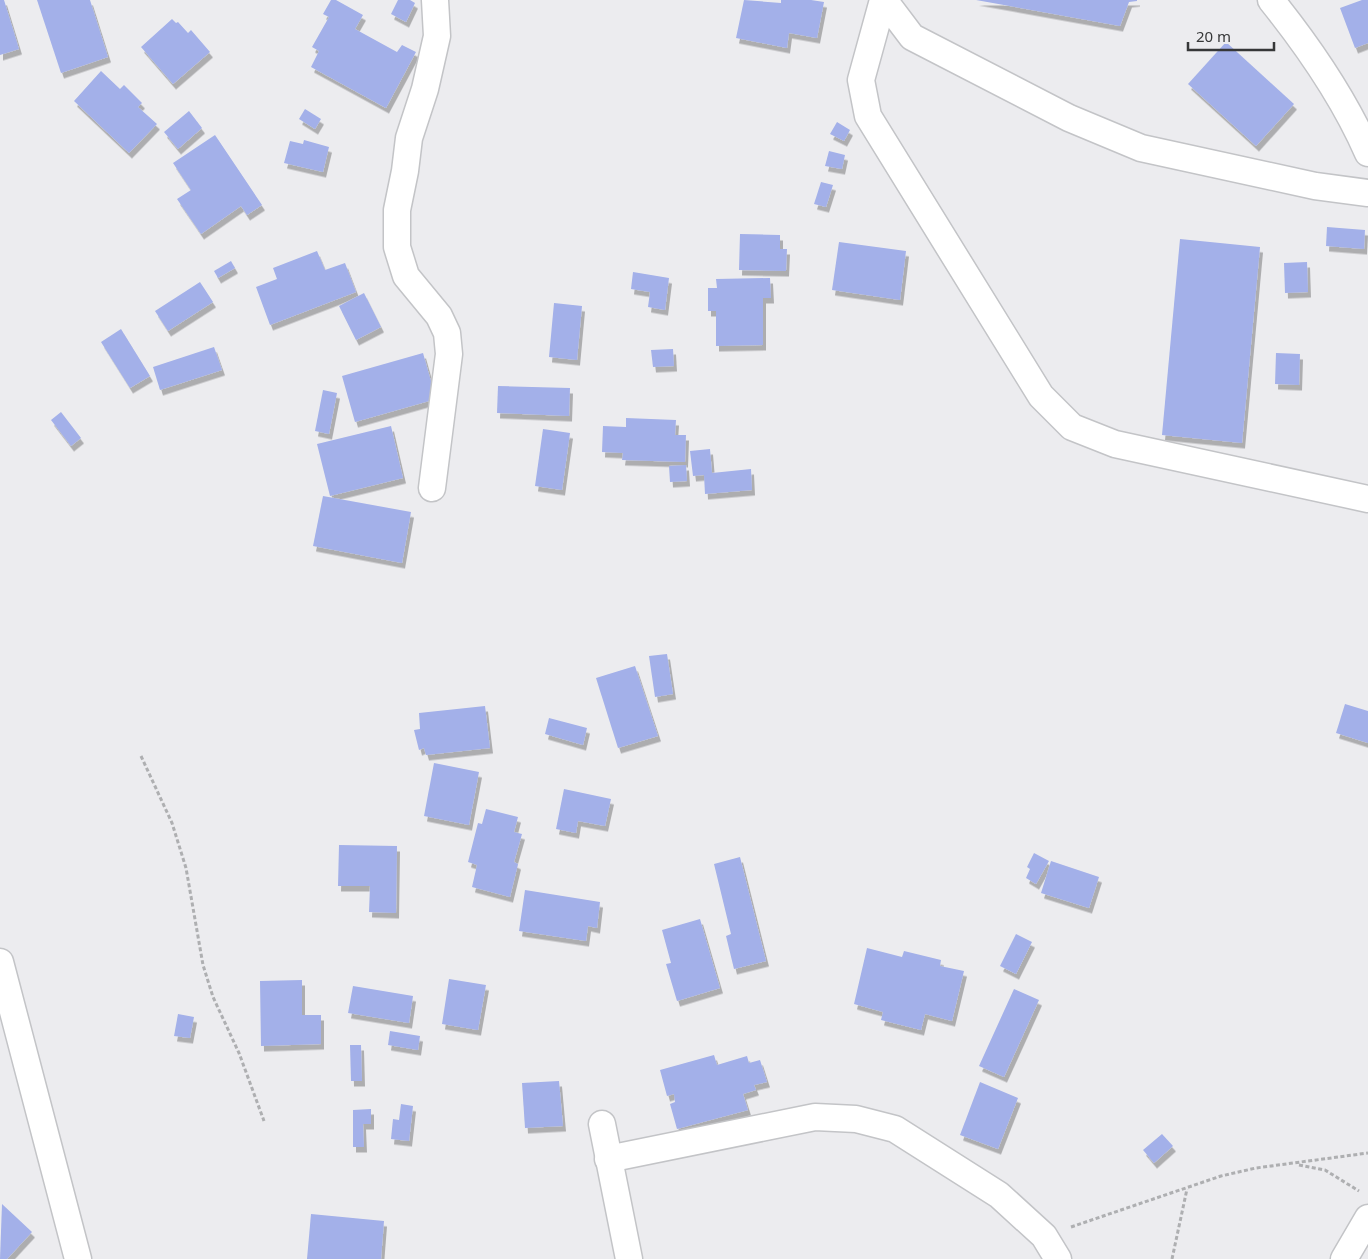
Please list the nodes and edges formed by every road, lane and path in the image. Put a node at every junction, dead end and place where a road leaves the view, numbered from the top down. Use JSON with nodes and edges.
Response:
{"nodes":[{"id":1,"x":435,"y":0,"type":"edge"},
{"id":2,"x":884,"y":0,"type":"edge"},
{"id":3,"x":1271,"y":0,"type":"edge"},
{"id":4,"x":1368,"y":153,"type":"edge"},
{"id":5,"x":1368,"y":193,"type":"edge"},
{"id":6,"x":432,"y":488,"type":"dead end"},
{"id":7,"x":1368,"y":499,"type":"edge"},
{"id":8,"x":141,"y":756,"type":"dead end"},
{"id":9,"x":0,"y":962,"type":"edge"},
{"id":10,"x":264,"y":1121,"type":"dead end"},
{"id":11,"x":602,"y":1124,"type":"dead end"},
{"id":12,"x":1368,"y":1153,"type":"edge"},
{"id":13,"x":608,"y":1159,"type":"junction"},
{"id":14,"x":1296,"y":1164,"type":"junction"},
{"id":15,"x":1187,"y":1189,"type":"junction"},
{"id":16,"x":1365,"y":1206,"type":"edge"},
{"id":17,"x":1044,"y":1236,"type":"junction"},
{"id":18,"x":78,"y":1259,"type":"edge"},
{"id":19,"x":629,"y":1259,"type":"edge"},
{"id":20,"x":1058,"y":1259,"type":"edge"},
{"id":21,"x":1172,"y":1259,"type":"edge"},
{"id":22,"x":1344,"y":1259,"type":"edge"}],
"edges":[{"from":1,"to":6,"type":"street"},
{"from":2,"to":5,"type":"street"},
{"from":2,"to":7,"type":"street"},
{"from":3,"to":4,"type":"street"},
{"from":8,"to":10,"type":"path"},
{"from":9,"to":18,"type":"street"},
{"from":11,"to":13,"type":"street"},
{"from":12,"to":14,"type":"path"},
{"from":13,"to":17,"type":"street"},
{"from":13,"to":19,"type":"street"},
{"from":14,"to":15,"type":"path"},
{"from":14,"to":16,"type":"path"},
{"from":15,"to":17,"type":"path"},
{"from":15,"to":21,"type":"path"},
{"from":16,"to":22,"type":"street"},
{"from":17,"to":20,"type":"street"}]}
